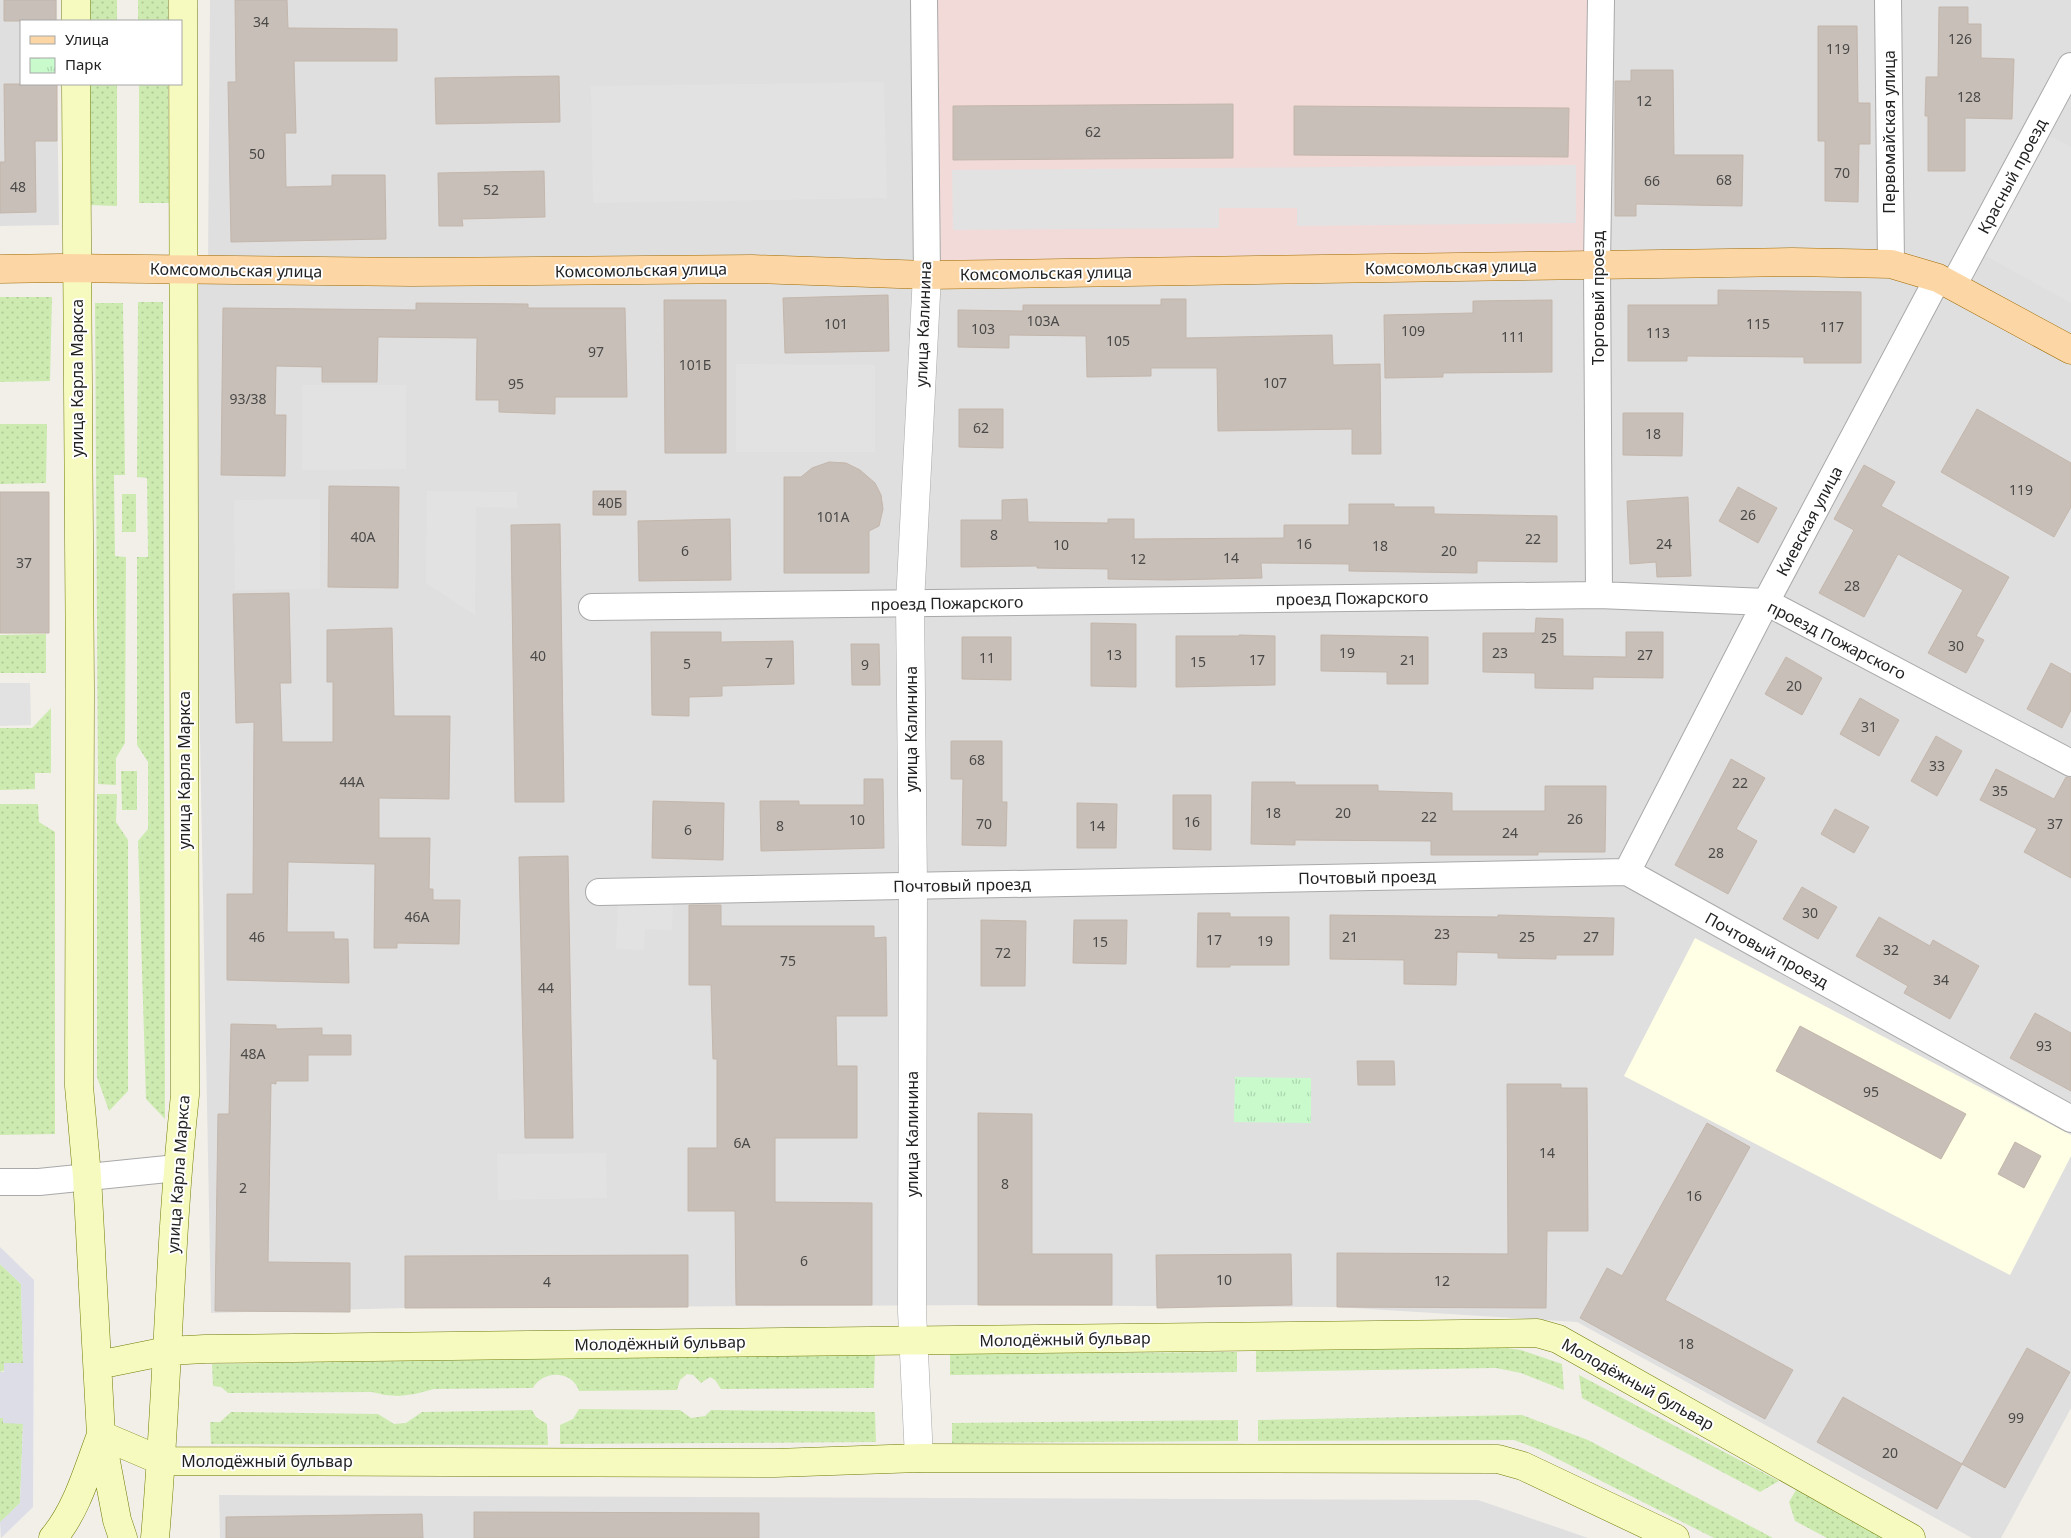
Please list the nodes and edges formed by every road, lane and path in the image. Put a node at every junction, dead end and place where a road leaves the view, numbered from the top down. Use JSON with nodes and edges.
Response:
{"nodes":[{"id":1,"x":76,"y":0,"type":"edge"},
{"id":2,"x":183,"y":0,"type":"edge"},
{"id":3,"x":924,"y":0,"type":"edge"},
{"id":4,"x":1602,"y":0,"type":"edge"},
{"id":5,"x":1888,"y":0,"type":"edge"},
{"id":6,"x":76,"y":20,"type":"edge"},
{"id":7,"x":2071,"y":66,"type":"edge"},
{"id":8,"x":76,"y":85,"type":"edge"},
{"id":9,"x":1891,"y":264,"type":"junction"},
{"id":10,"x":1597,"y":265,"type":"junction"},
{"id":11,"x":77,"y":268,"type":"junction"},
{"id":12,"x":0,"y":269,"type":"edge"},
{"id":13,"x":183,"y":269,"type":"junction"},
{"id":14,"x":926,"y":275,"type":"junction"},
{"id":15,"x":1945,"y":282,"type":"junction"},
{"id":16,"x":2071,"y":350,"type":"edge"},
{"id":17,"x":1599,"y":595,"type":"junction"},
{"id":18,"x":1766,"y":602,"type":"junction"},
{"id":19,"x":910,"y":603,"type":"junction"},
{"id":20,"x":592,"y":607,"type":"dead end"},
{"id":21,"x":2071,"y":763,"type":"edge"},
{"id":22,"x":1627,"y":872,"type":"junction"},
{"id":23,"x":912,"y":886,"type":"junction"},
{"id":24,"x":599,"y":892,"type":"dead end"},
{"id":25,"x":2071,"y":1119,"type":"edge"},
{"id":26,"x":177,"y":1168,"type":"junction"},
{"id":27,"x":87,"y":1176,"type":"junction"},
{"id":28,"x":0,"y":1182,"type":"edge"},
{"id":29,"x":914,"y":1341,"type":"junction"},
{"id":30,"x":167,"y":1351,"type":"junction"},
{"id":31,"x":98,"y":1365,"type":"junction"},
{"id":32,"x":101,"y":1435,"type":"junction"},
{"id":33,"x":919,"y":1458,"type":"junction"},
{"id":34,"x":162,"y":1461,"type":"junction"},
{"id":35,"x":53,"y":1538,"type":"edge"},
{"id":36,"x":124,"y":1538,"type":"edge"},
{"id":37,"x":155,"y":1538,"type":"edge"},
{"id":38,"x":1675,"y":1538,"type":"edge"},
{"id":39,"x":1911,"y":1538,"type":"edge"}],
"edges":[{"from":1,"to":6,"type":"main road"},
{"from":2,"to":13,"type":"main road","name":"улица Карла Маркса"},
{"from":3,"to":14,"type":"street","name":"улица Калинина"},
{"from":4,"to":10,"type":"street","name":"Торговый проезд"},
{"from":5,"to":9,"type":"street","name":"Первомайская улица"},
{"from":7,"to":15,"type":"street","name":"Красный проезд"},
{"from":8,"to":11,"type":"main road","name":"улица Карла Маркса"},
{"from":9,"to":10,"type":"main road","name":"Комсомольская улица"},
{"from":9,"to":15,"type":"main road","name":"Комсомольская улица"},
{"from":10,"to":14,"type":"main road","name":"Комсомольская улица"},
{"from":10,"to":17,"type":"street","name":"Торговый проезд"},
{"from":11,"to":12,"type":"main road","name":"Комсомольская улица"},
{"from":11,"to":13,"type":"main road","name":"Комсомольская улица"},
{"from":11,"to":27,"type":"main road","name":"улица Карла Маркса"},
{"from":13,"to":14,"type":"main road","name":"Комсомольская улица"},
{"from":13,"to":26,"type":"main road","name":"улица Карла Маркса"},
{"from":14,"to":19,"type":"street","name":"улица Калинина"},
{"from":15,"to":16,"type":"main road","name":"Комсомольская улица"},
{"from":15,"to":18,"type":"street","name":"Киевская улица"},
{"from":17,"to":18,"type":"street","name":"проезд Пожарского"},
{"from":17,"to":19,"type":"street","name":"проезд Пожарского"},
{"from":18,"to":21,"type":"street","name":"проезд Пожарского"},
{"from":18,"to":22,"type":"street","name":"Киевская улица"},
{"from":19,"to":20,"type":"street","name":"проезд Пожарского"},
{"from":19,"to":23,"type":"street","name":"улица Калинина"},
{"from":22,"to":23,"type":"street","name":"Почтовый проезд"},
{"from":22,"to":25,"type":"street","name":"Почтовый проезд"},
{"from":23,"to":24,"type":"street","name":"Почтовый проезд"},
{"from":23,"to":29,"type":"street","name":"улица Калинина"},
{"from":26,"to":27,"type":"street"},
{"from":26,"to":30,"type":"main road","name":"улица Карла Маркса"},
{"from":27,"to":28,"type":"street"},
{"from":27,"to":31,"type":"main road","name":"улица Карла Маркса"},
{"from":29,"to":30,"type":"main road","name":"Молодёжный бульвар"},
{"from":29,"to":33,"type":"street","name":"улица Калинина"},
{"from":29,"to":39,"type":"main road","name":"Молодёжный бульвар"},
{"from":30,"to":31,"type":"main road","name":"Молодёжный бульвар"},
{"from":30,"to":34,"type":"main road","name":"улица Карла Маркса"},
{"from":31,"to":32,"type":"main road","name":"улица Карла Маркса"},
{"from":32,"to":34,"type":"main road"},
{"from":32,"to":35,"type":"main road"},
{"from":32,"to":36,"type":"main road","name":"улица Карла Маркса"},
{"from":33,"to":34,"type":"main road","name":"Молодёжный бульвар"},
{"from":33,"to":38,"type":"main road","name":"Молодёжный бульвар"},
{"from":34,"to":37,"type":"main road","name":"улица Карла Маркса"}]}
